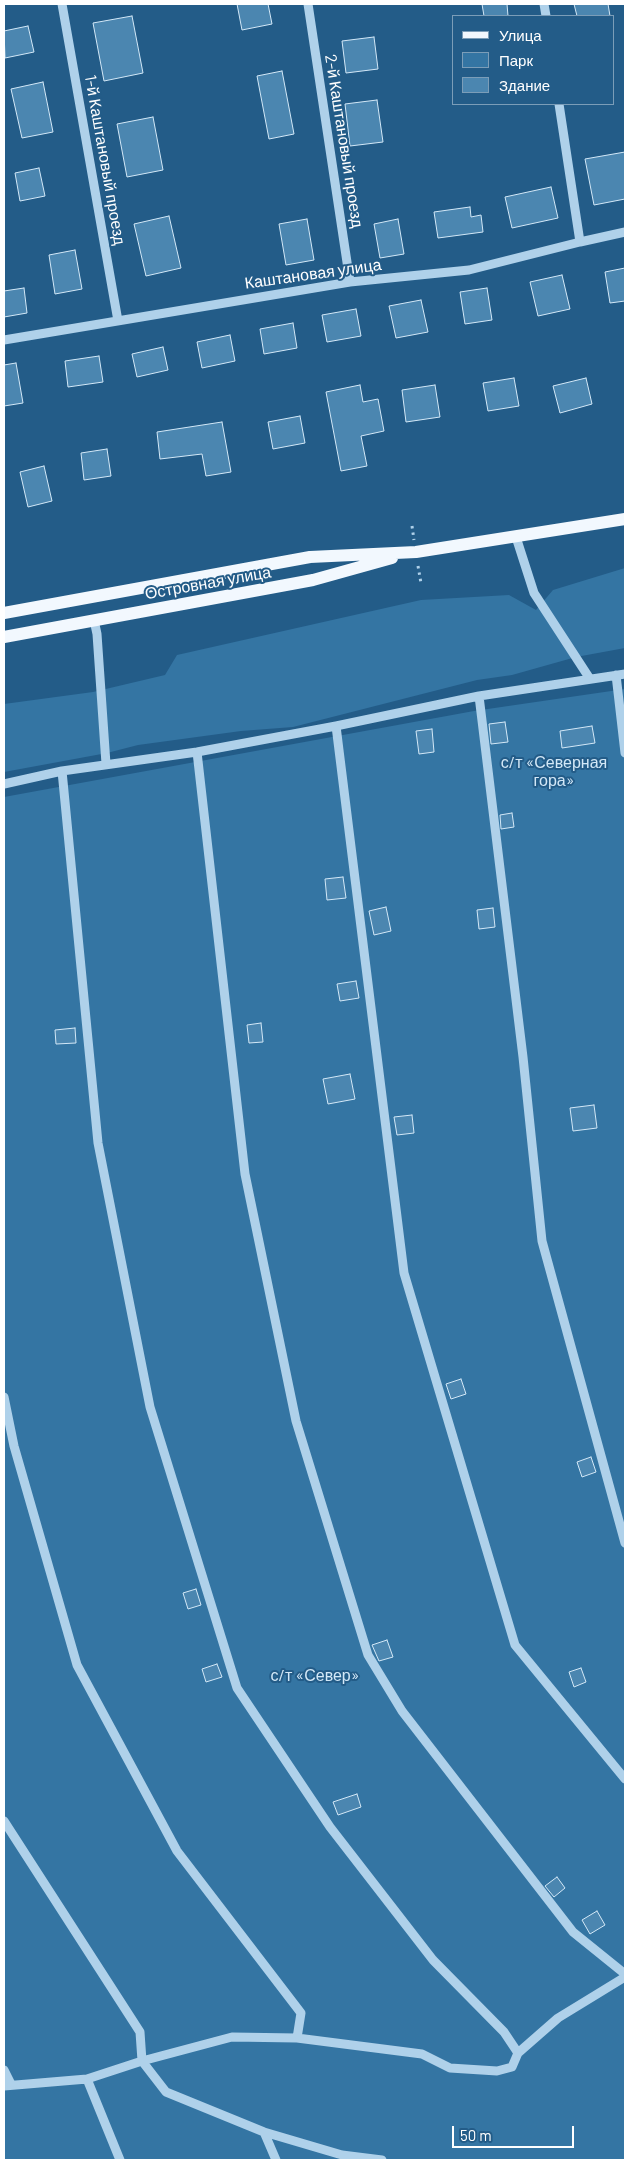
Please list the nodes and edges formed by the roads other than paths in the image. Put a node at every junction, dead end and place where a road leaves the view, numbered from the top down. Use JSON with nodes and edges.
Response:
{"nodes":[{"id":1,"x":62,"y":4,"type":"edge"},
{"id":2,"x":308,"y":4,"type":"edge"},
{"id":3,"x":559,"y":105,"type":"edge"},
{"id":4,"x":625,"y":232,"type":"edge"},
{"id":5,"x":580,"y":242,"type":"junction"},
{"id":6,"x":350,"y":282,"type":"junction"},
{"id":7,"x":118,"y":321,"type":"junction"},
{"id":8,"x":4,"y":340,"type":"edge"},
{"id":9,"x":625,"y":519,"type":"edge"},
{"id":10,"x":516,"y":537,"type":"junction"},
{"id":11,"x":416,"y":552,"type":"junction"},
{"id":12,"x":4,"y":613,"type":"edge"},
{"id":13,"x":94,"y":620,"type":"junction"},
{"id":14,"x":4,"y":637,"type":"edge"},
{"id":15,"x":621,"y":674,"type":"edge"},
{"id":16,"x":590,"y":679,"type":"junction"},
{"id":17,"x":479,"y":696,"type":"junction"},
{"id":18,"x":336,"y":726,"type":"junction"},
{"id":19,"x":197,"y":752,"type":"junction"},
{"id":20,"x":625,"y":753,"type":"edge"},
{"id":21,"x":106,"y":764,"type":"junction"},
{"id":22,"x":62,"y":771,"type":"junction"},
{"id":23,"x":4,"y":784,"type":"edge"},
{"id":24,"x":4,"y":1398,"type":"edge"},
{"id":25,"x":625,"y":1543,"type":"edge"},
{"id":26,"x":625,"y":1779,"type":"edge"},
{"id":27,"x":4,"y":1821,"type":"edge"},
{"id":28,"x":625,"y":1976,"type":"edge"},
{"id":29,"x":297,"y":2038,"type":"junction"},
{"id":30,"x":518,"y":2053,"type":"junction"},
{"id":31,"x":142,"y":2061,"type":"junction"},
{"id":32,"x":4,"y":2070,"type":"edge"},
{"id":33,"x":87,"y":2079,"type":"junction"},
{"id":34,"x":8,"y":2085,"type":"edge"},
{"id":35,"x":264,"y":2132,"type":"junction"},
{"id":36,"x":120,"y":2160,"type":"edge"},
{"id":37,"x":276,"y":2160,"type":"edge"},
{"id":38,"x":382,"y":2160,"type":"edge"}],
"edges":[{"from":1,"to":7,"type":"street","name":"1-й Каштановый проезд"},
{"from":2,"to":6,"type":"street","name":"2-й Каштановый проезд"},
{"from":3,"to":5,"type":"street"},
{"from":4,"to":5,"type":"street","name":"Каштановая улица"},
{"from":5,"to":6,"type":"street","name":"Каштановая улица"},
{"from":6,"to":7,"type":"street","name":"Каштановая улица"},
{"from":7,"to":8,"type":"street","name":"Каштановая улица"},
{"from":9,"to":10,"type":"main road","name":"Островная улица"},
{"from":10,"to":11,"type":"main road","name":"Островная улица"},
{"from":10,"to":16,"type":"street"},
{"from":11,"to":12,"type":"main road","name":"Островная улица"},
{"from":11,"to":13,"type":"main road","name":"Островная улица"},
{"from":13,"to":14,"type":"main road","name":"Островная улица"},
{"from":13,"to":21,"type":"street"},
{"from":15,"to":16,"type":"street"},
{"from":15,"to":20,"type":"street"},
{"from":16,"to":17,"type":"street"},
{"from":17,"to":18,"type":"street"},
{"from":17,"to":25,"type":"street"},
{"from":18,"to":19,"type":"street"},
{"from":18,"to":26,"type":"street"},
{"from":19,"to":21,"type":"street"},
{"from":19,"to":28,"type":"street"},
{"from":21,"to":22,"type":"street"},
{"from":22,"to":23,"type":"street"},
{"from":22,"to":30,"type":"street"},
{"from":24,"to":29,"type":"street"},
{"from":27,"to":31,"type":"street"},
{"from":28,"to":30,"type":"street"},
{"from":29,"to":30,"type":"street"},
{"from":29,"to":31,"type":"street"},
{"from":31,"to":33,"type":"street"},
{"from":31,"to":35,"type":"street"},
{"from":32,"to":34,"type":"street"},
{"from":33,"to":34,"type":"street"},
{"from":33,"to":36,"type":"street"},
{"from":35,"to":37,"type":"street"},
{"from":35,"to":38,"type":"street"}]}
